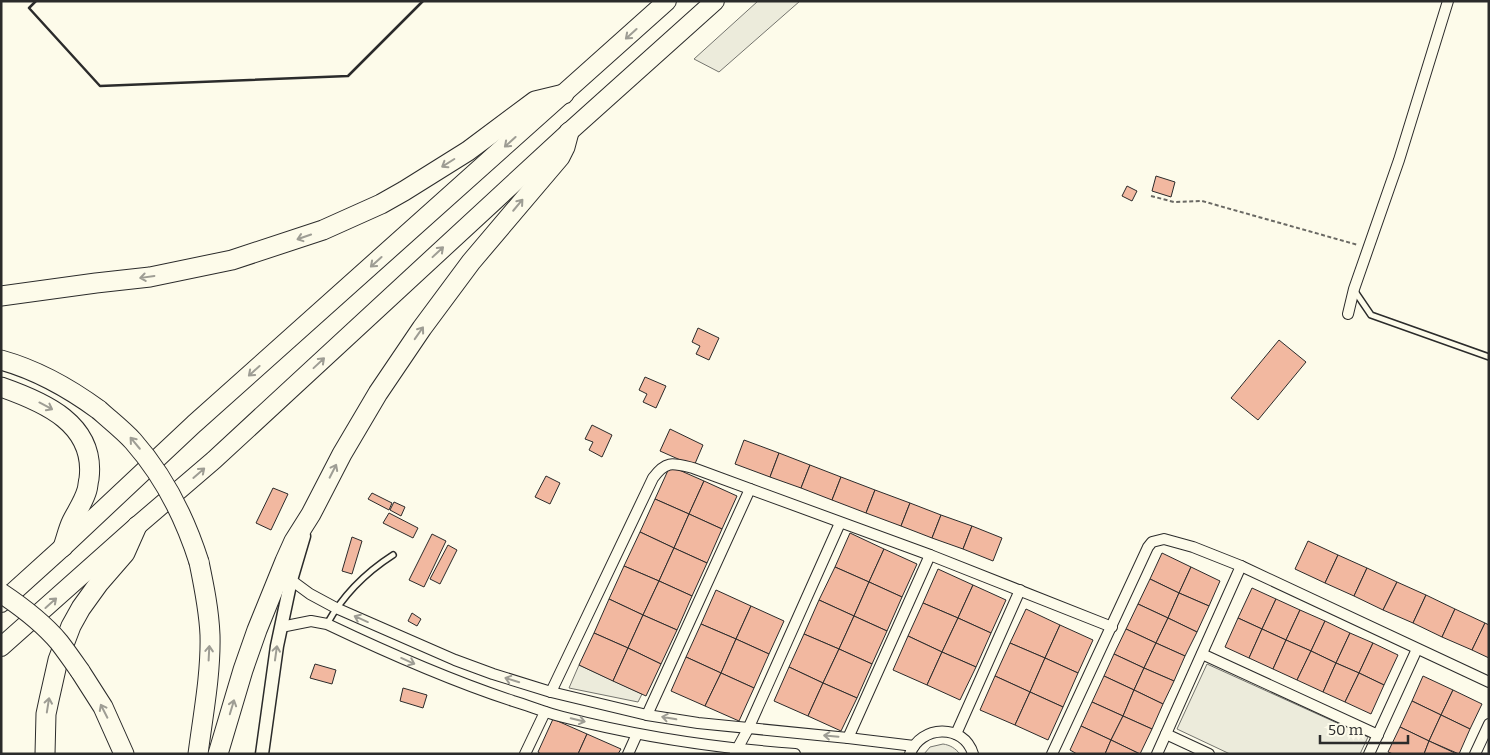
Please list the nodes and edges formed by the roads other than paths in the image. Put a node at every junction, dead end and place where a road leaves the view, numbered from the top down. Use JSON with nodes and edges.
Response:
{"nodes":[{"id":1,"x":667,"y":1,"type":"edge"},
{"id":2,"x":715,"y":1,"type":"edge"},
{"id":3,"x":1448,"y":1,"type":"edge"},
{"id":4,"x":564,"y":94,"type":"junction"},
{"id":5,"x":569,"y":132,"type":"junction"},
{"id":6,"x":96,"y":282,"type":"junction"},
{"id":7,"x":1,"y":283,"type":"edge"},
{"id":8,"x":1354,"y":289,"type":"junction"},
{"id":9,"x":1,"y":296,"type":"edge"},
{"id":10,"x":1348,"y":314,"type":"dead end"},
{"id":11,"x":1489,"y":357,"type":"edge"},
{"id":12,"x":1,"y":360,"type":"edge"},
{"id":13,"x":1,"y":387,"type":"edge"},
{"id":14,"x":750,"y":489,"type":"junction"},
{"id":15,"x":311,"y":514,"type":"junction"},
{"id":16,"x":840,"y":523,"type":"junction"},
{"id":17,"x":137,"y":526,"type":"junction"},
{"id":18,"x":63,"y":547,"type":"junction"},
{"id":19,"x":393,"y":555,"type":"dead end"},
{"id":20,"x":930,"y":555,"type":"junction"},
{"id":21,"x":1241,"y":566,"type":"junction"},
{"id":22,"x":291,"y":580,"type":"junction"},
{"id":23,"x":1020,"y":590,"type":"junction"},
{"id":24,"x":1,"y":593,"type":"edge"},
{"id":25,"x":1,"y":602,"type":"edge"},
{"id":26,"x":336,"y":608,"type":"junction"},
{"id":27,"x":327,"y":624,"type":"junction"},
{"id":28,"x":281,"y":627,"type":"junction"},
{"id":29,"x":1112,"y":627,"type":"junction"},
{"id":30,"x":1,"y":647,"type":"edge"},
{"id":31,"x":1417,"y":649,"type":"junction"},
{"id":32,"x":1202,"y":654,"type":"junction"},
{"id":33,"x":1489,"y":682,"type":"edge"},
{"id":34,"x":551,"y":692,"type":"junction"},
{"id":35,"x":545,"y":712,"type":"junction"},
{"id":36,"x":648,"y":715,"type":"junction"},
{"id":37,"x":1489,"y":724,"type":"edge"},
{"id":38,"x":748,"y":729,"type":"junction"},
{"id":39,"x":637,"y":734,"type":"junction"},
{"id":40,"x":956,"y":734,"type":"junction"},
{"id":41,"x":1166,"y":734,"type":"junction"},
{"id":42,"x":1378,"y":735,"type":"junction"},
{"id":43,"x":848,"y":738,"type":"junction"},
{"id":44,"x":912,"y":750,"type":"edge"},
{"id":45,"x":736,"y":752,"type":"edge"},
{"id":46,"x":45,"y":754,"type":"edge"},
{"id":47,"x":124,"y":754,"type":"edge"},
{"id":48,"x":198,"y":754,"type":"edge"},
{"id":49,"x":218,"y":754,"type":"edge"},
{"id":50,"x":262,"y":754,"type":"edge"},
{"id":51,"x":525,"y":754,"type":"edge"},
{"id":52,"x":628,"y":754,"type":"edge"},
{"id":53,"x":795,"y":754,"type":"edge"},
{"id":54,"x":973,"y":754,"type":"edge"},
{"id":55,"x":1052,"y":754,"type":"edge"},
{"id":56,"x":1156,"y":754,"type":"edge"},
{"id":57,"x":1209,"y":754,"type":"edge"},
{"id":58,"x":1369,"y":754,"type":"edge"},
{"id":59,"x":1475,"y":754,"type":"edge"}],
"edges":[{"from":1,"to":4,"type":"highway","one_way":true},
{"from":2,"to":5,"type":"highway"},
{"from":3,"to":8,"type":"street"},
{"from":4,"to":6,"type":"highway","one_way":true},
{"from":4,"to":18,"type":"highway","one_way":true},
{"from":15,"to":5,"type":"highway","one_way":true},
{"from":17,"to":5,"type":"highway","one_way":true},
{"from":6,"to":7,"type":"highway"},
{"from":6,"to":9,"type":"highway"},
{"from":8,"to":10,"type":"street"},
{"from":8,"to":11,"type":"lane"},
{"from":48,"to":12,"type":"highway","one_way":true,"bridge":true},
{"from":13,"to":18,"type":"highway","one_way":true},
{"from":14,"to":16,"type":"street"},
{"from":14,"to":34,"type":"street"},
{"from":14,"to":36,"type":"street"},
{"from":15,"to":22,"type":"street"},
{"from":49,"to":15,"type":"highway","one_way":true},
{"from":16,"to":20,"type":"street"},
{"from":16,"to":38,"type":"street"},
{"from":30,"to":17,"type":"highway","one_way":true},
{"from":46,"to":17,"type":"highway","one_way":true},
{"from":18,"to":25,"type":"highway"},
{"from":19,"to":26,"type":"lane"},
{"from":20,"to":23,"type":"street"},
{"from":20,"to":43,"type":"street"},
{"from":21,"to":29,"type":"street"},
{"from":21,"to":31,"type":"street"},
{"from":21,"to":32,"type":"street"},
{"from":22,"to":26,"type":"street"},
{"from":22,"to":28,"type":"street"},
{"from":23,"to":29,"type":"street"},
{"from":23,"to":40,"type":"street"},
{"from":47,"to":24,"type":"highway","one_way":true,"bridge":true},
{"from":26,"to":27,"type":"lane"},
{"from":34,"to":26,"type":"street","one_way":true},
{"from":27,"to":28,"type":"street"},
{"from":27,"to":35,"type":"street","one_way":true},
{"from":50,"to":28,"type":"street","one_way":true},
{"from":29,"to":55,"type":"street"},
{"from":31,"to":33,"type":"street"},
{"from":31,"to":42,"type":"street"},
{"from":32,"to":41,"type":"street"},
{"from":32,"to":42,"type":"street"},
{"from":34,"to":36,"type":"street"},
{"from":35,"to":39,"type":"street","one_way":true},
{"from":35,"to":51,"type":"street"},
{"from":38,"to":36,"type":"street","one_way":true},
{"from":37,"to":59,"type":"street"},
{"from":43,"to":38,"type":"street","one_way":true},
{"from":38,"to":45,"type":"street"},
{"from":39,"to":45,"type":"street"},
{"from":39,"to":52,"type":"street"},
{"from":40,"to":44,"type":"street"},
{"from":40,"to":54,"type":"street"},
{"from":41,"to":56,"type":"street"},
{"from":41,"to":57,"type":"street"},
{"from":42,"to":58,"type":"street"},
{"from":43,"to":44,"type":"street"},
{"from":45,"to":53,"type":"street"}]}
